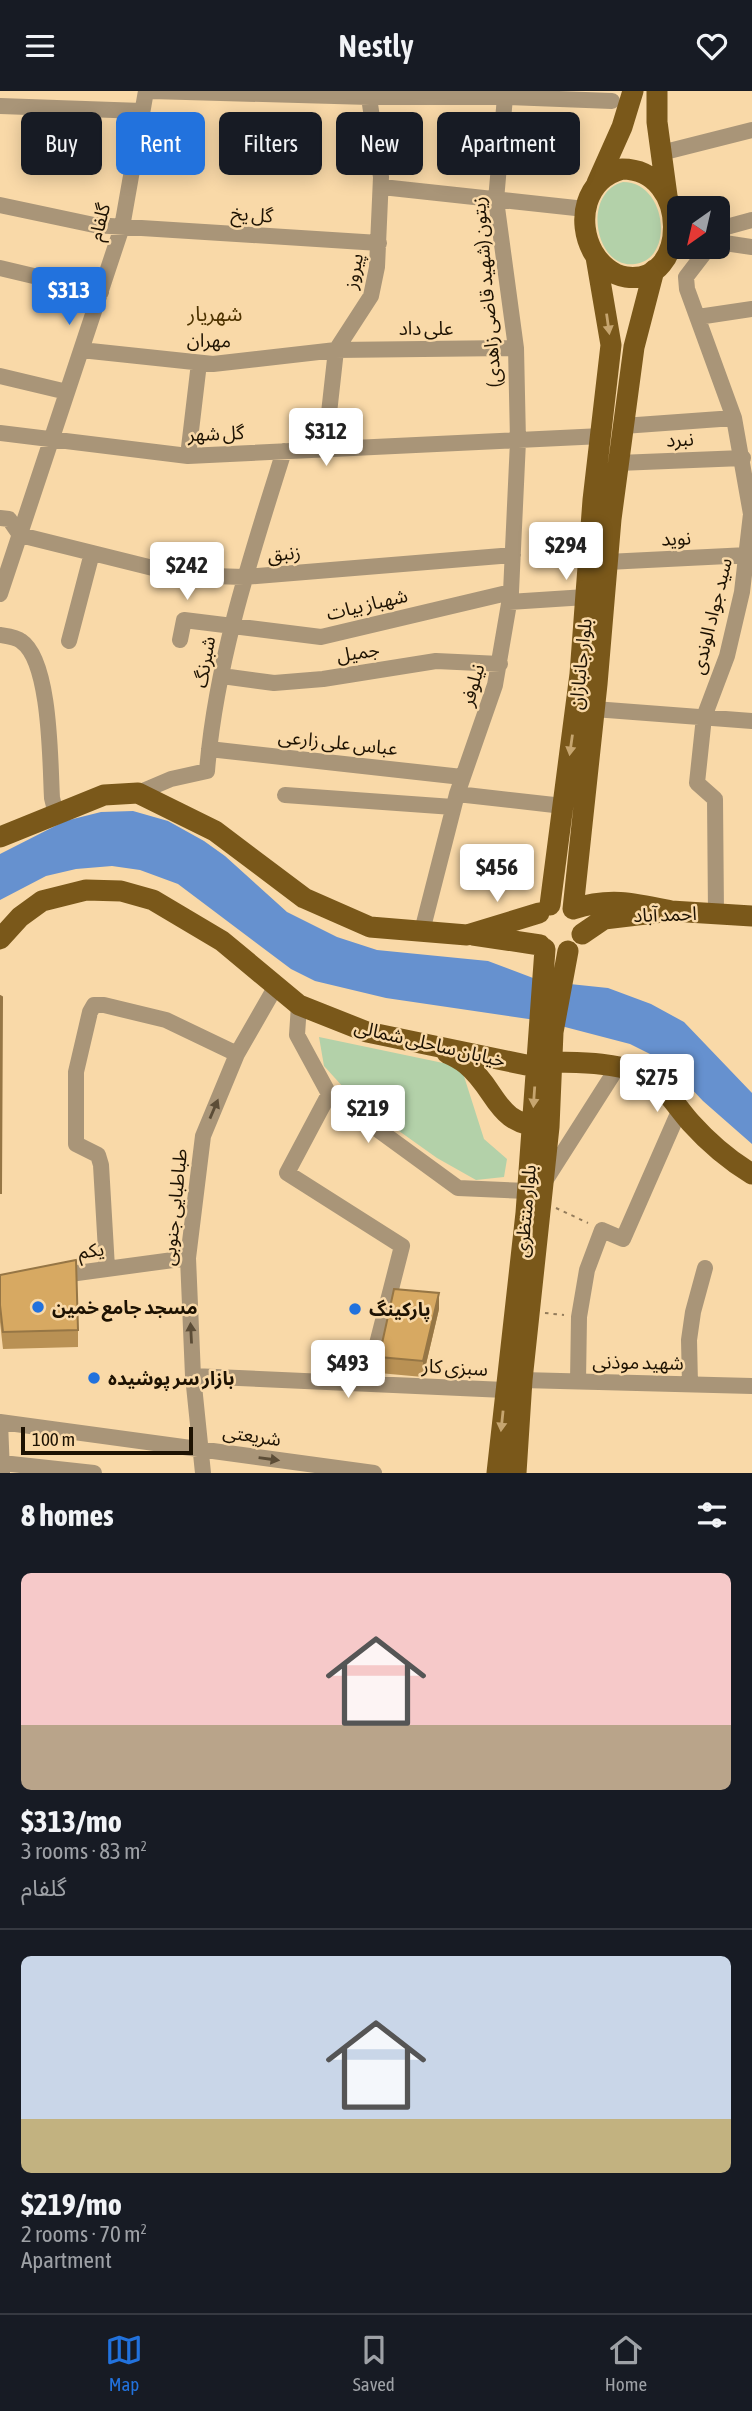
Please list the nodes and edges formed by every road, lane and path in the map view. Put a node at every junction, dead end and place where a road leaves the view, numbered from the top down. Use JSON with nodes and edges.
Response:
{"nodes":[{"id":1,"x":149,"y":91,"type":"edge"},
{"id":2,"x":633,"y":91,"type":"edge"},
{"id":3,"x":657,"y":91,"type":"edge"},
{"id":4,"x":369,"y":94,"type":"edge"},
{"id":5,"x":505,"y":97,"type":"junction"},
{"id":6,"x":612,"y":101,"type":"dead end"},
{"id":7,"x":0,"y":106,"type":"edge"},
{"id":8,"x":142,"y":111,"type":"junction"},
{"id":9,"x":752,"y":130,"type":"edge"},
{"id":10,"x":662,"y":153,"type":"junction"},
{"id":11,"x":597,"y":183,"type":"junction"},
{"id":12,"x":382,"y":187,"type":"junction"},
{"id":13,"x":668,"y":196,"type":"edge"},
{"id":14,"x":667,"y":197,"type":"edge"},
{"id":15,"x":496,"y":200,"type":"junction"},
{"id":16,"x":0,"y":205,"type":"edge"},
{"id":17,"x":585,"y":209,"type":"junction"},
{"id":18,"x":752,"y":221,"type":"edge"},
{"id":19,"x":730,"y":226,"type":"edge"},
{"id":20,"x":122,"y":227,"type":"junction"},
{"id":21,"x":379,"y":243,"type":"junction"},
{"id":22,"x":730,"y":244,"type":"edge"},
{"id":23,"x":752,"y":247,"type":"edge"},
{"id":24,"x":667,"y":256,"type":"edge"},
{"id":25,"x":596,"y":257,"type":"junction"},
{"id":26,"x":700,"y":259,"type":"edge"},
{"id":27,"x":0,"y":268,"type":"edge"},
{"id":28,"x":654,"y":270,"type":"junction"},
{"id":29,"x":101,"y":292,"type":"junction"},
{"id":30,"x":752,"y":309,"type":"edge"},
{"id":31,"x":698,"y":317,"type":"junction"},
{"id":32,"x":516,"y":348,"type":"junction"},
{"id":33,"x":81,"y":350,"type":"junction"},
{"id":34,"x":336,"y":350,"type":"junction"},
{"id":35,"x":199,"y":363,"type":"junction"},
{"id":36,"x":0,"y":376,"type":"edge"},
{"id":37,"x":67,"y":392,"type":"junction"},
{"id":38,"x":734,"y":418,"type":"junction"},
{"id":39,"x":623,"y":426,"type":"junction"},
{"id":40,"x":0,"y":433,"type":"edge"},
{"id":41,"x":602,"y":436,"type":"junction"},
{"id":42,"x":745,"y":436,"type":"edge"},
{"id":43,"x":51,"y":439,"type":"junction"},
{"id":44,"x":517,"y":441,"type":"junction"},
{"id":45,"x":325,"y":449,"type":"junction"},
{"id":46,"x":284,"y":451,"type":"junction"},
{"id":47,"x":188,"y":456,"type":"junction"},
{"id":48,"x":743,"y":458,"type":"junction"},
{"id":49,"x":618,"y":463,"type":"junction"},
{"id":50,"x":751,"y":514,"type":"edge"},
{"id":51,"x":0,"y":518,"type":"edge"},
{"id":52,"x":20,"y":535,"type":"junction"},
{"id":53,"x":92,"y":553,"type":"junction"},
{"id":54,"x":513,"y":555,"type":"junction"},
{"id":55,"x":748,"y":555,"type":"junction"},
{"id":56,"x":607,"y":562,"type":"junction"},
{"id":57,"x":244,"y":577,"type":"junction"},
{"id":58,"x":747,"y":593,"type":"edge"},
{"id":59,"x":0,"y":594,"type":"edge"},
{"id":60,"x":510,"y":597,"type":"junction"},
{"id":61,"x":586,"y":597,"type":"junction"},
{"id":62,"x":231,"y":627,"type":"junction"},
{"id":63,"x":0,"y":635,"type":"edge"},
{"id":64,"x":180,"y":640,"type":"dead end"},
{"id":65,"x":69,"y":641,"type":"dead end"},
{"id":66,"x":500,"y":664,"type":"junction"},
{"id":67,"x":222,"y":676,"type":"junction"},
{"id":68,"x":594,"y":709,"type":"junction"},
{"id":69,"x":704,"y":717,"type":"junction"},
{"id":70,"x":752,"y":721,"type":"edge"},
{"id":71,"x":209,"y":749,"type":"junction"},
{"id":72,"x":462,"y":777,"type":"junction"},
{"id":73,"x":138,"y":793,"type":"junction"},
{"id":74,"x":285,"y":796,"type":"dead end"},
{"id":75,"x":455,"y":801,"type":"junction"},
{"id":76,"x":562,"y":806,"type":"junction"},
{"id":77,"x":56,"y":814,"type":"junction"},
{"id":78,"x":0,"y":837,"type":"edge"},
{"id":79,"x":544,"y":909,"type":"junction"},
{"id":80,"x":573,"y":909,"type":"junction"},
{"id":81,"x":671,"y":911,"type":"junction"},
{"id":82,"x":716,"y":913,"type":"junction"},
{"id":83,"x":752,"y":916,"type":"edge"},
{"id":84,"x":422,"y":932,"type":"junction"},
{"id":85,"x":582,"y":934,"type":"junction"},
{"id":86,"x":467,"y":935,"type":"junction"},
{"id":87,"x":0,"y":939,"type":"edge"},
{"id":88,"x":542,"y":947,"type":"junction"},
{"id":89,"x":568,"y":951,"type":"junction"},
{"id":90,"x":553,"y":980,"type":"junction"},
{"id":91,"x":276,"y":986,"type":"junction"},
{"id":92,"x":299,"y":1005,"type":"junction"},
{"id":93,"x":440,"y":1048,"type":"junction"},
{"id":94,"x":237,"y":1054,"type":"junction"},
{"id":95,"x":544,"y":1065,"type":"junction"},
{"id":96,"x":617,"y":1068,"type":"junction"},
{"id":97,"x":329,"y":1094,"type":"junction"},
{"id":98,"x":680,"y":1108,"type":"junction"},
{"id":99,"x":540,"y":1127,"type":"junction"},
{"id":100,"x":752,"y":1174,"type":"edge"},
{"id":101,"x":538,"y":1191,"type":"junction"},
{"id":102,"x":602,"y":1230,"type":"junction"},
{"id":103,"x":188,"y":1258,"type":"junction"},
{"id":104,"x":107,"y":1268,"type":"junction"},
{"id":105,"x":705,"y":1268,"type":"dead end"},
{"id":106,"x":40,"y":1279,"type":"edge"},
{"id":107,"x":530,"y":1311,"type":"junction"},
{"id":108,"x":579,"y":1317,"type":"junction"},
{"id":109,"x":193,"y":1376,"type":"junction"},
{"id":110,"x":578,"y":1381,"type":"junction"},
{"id":111,"x":367,"y":1383,"type":"junction"},
{"id":112,"x":690,"y":1384,"type":"junction"},
{"id":113,"x":514,"y":1385,"type":"junction"},
{"id":114,"x":752,"y":1386,"type":"edge"},
{"id":115,"x":0,"y":1422,"type":"edge"},
{"id":116,"x":201,"y":1450,"type":"junction"},
{"id":117,"x":2,"y":1468,"type":"edge"},
{"id":118,"x":94,"y":1473,"type":"edge"},
{"id":119,"x":203,"y":1473,"type":"edge"},
{"id":120,"x":374,"y":1473,"type":"edge"},
{"id":121,"x":496,"y":1473,"type":"edge"},
{"id":122,"x":516,"y":1473,"type":"edge"}],
"edges":[{"from":1,"to":4,"type":"street"},
{"from":1,"to":8,"type":"street","name":"گلفام"},
{"from":2,"to":11,"type":"main road"},
{"from":3,"to":10,"type":"main road"},
{"from":4,"to":5,"type":"street"},
{"from":4,"to":12,"type":"street","name":"پیروز"},
{"from":5,"to":6,"type":"street"},
{"from":5,"to":15,"type":"street","name":"زیتون (شهید قاضی زاهدی)"},
{"from":7,"to":8,"type":"street"},
{"from":8,"to":20,"type":"street","name":"گلفام"},
{"from":9,"to":10,"type":"street"},
{"from":10,"to":13,"type":"main road"},
{"from":11,"to":14,"type":"main road"},
{"from":11,"to":17,"type":"main road"},
{"from":12,"to":15,"type":"street"},
{"from":12,"to":21,"type":"street","name":"پیروز"},
{"from":15,"to":17,"type":"street"},
{"from":15,"to":32,"type":"street","name":"زیتون (شهید قاضی زاهدی)"},
{"from":16,"to":20,"type":"street","name":"گل یخ"},
{"from":17,"to":25,"type":"main road"},
{"from":18,"to":19,"type":"street"},
{"from":20,"to":21,"type":"street","name":"گل یخ"},
{"from":20,"to":29,"type":"street","name":"گلفام"},
{"from":21,"to":34,"type":"street","name":"پیروز"},
{"from":22,"to":23,"type":"street"},
{"from":24,"to":28,"type":"main road"},
{"from":25,"to":28,"type":"main road"},
{"from":25,"to":41,"type":"main road","name":"بلوار جانبازان","one_way":true},
{"from":26,"to":31,"type":"street","name":"سید جواد الوندی"},
{"from":27,"to":29,"type":"street"},
{"from":28,"to":39,"type":"main road","name":"بلوار جانبازان"},
{"from":29,"to":33,"type":"street","name":"گلفام"},
{"from":30,"to":31,"type":"street"},
{"from":31,"to":38,"type":"street","name":"سید جواد الوندی"},
{"from":32,"to":34,"type":"street","name":"علی داد"},
{"from":32,"to":44,"type":"street","name":"زیتون (شهید قاضی زاهدی)"},
{"from":33,"to":35,"type":"street","name":"مهران"},
{"from":33,"to":37,"type":"street","name":"گلفام"},
{"from":34,"to":35,"type":"street","name":"مهران"},
{"from":34,"to":45,"type":"street","name":"پیروز"},
{"from":35,"to":47,"type":"street"},
{"from":36,"to":37,"type":"street"},
{"from":37,"to":43,"type":"street","name":"گلفام"},
{"from":38,"to":39,"type":"street"},
{"from":38,"to":42,"type":"street","name":"سید جواد الوندی"},
{"from":39,"to":49,"type":"main road","name":"بلوار جانبازان"},
{"from":40,"to":43,"type":"street","name":"گل شهر"},
{"from":41,"to":44,"type":"street","name":"گل شهر"},
{"from":41,"to":61,"type":"main road","name":"بلوار جانبازان"},
{"from":42,"to":48,"type":"street","name":"سید جواد الوندی"},
{"from":43,"to":47,"type":"street","name":"گل شهر"},
{"from":43,"to":52,"type":"street","name":"گلفام"},
{"from":44,"to":45,"type":"street","name":"گل شهر"},
{"from":44,"to":54,"type":"street","name":"نیلوفر"},
{"from":45,"to":46,"type":"street","name":"گل شهر"},
{"from":46,"to":47,"type":"street","name":"گل شهر"},
{"from":46,"to":57,"type":"street","name":"شبرنگ"},
{"from":48,"to":49,"type":"street","name":"نبرد"},
{"from":48,"to":50,"type":"street","name":"سید جواد الوندی"},
{"from":49,"to":56,"type":"main road","name":"بلوار جانبازان"},
{"from":50,"to":55,"type":"street","name":"سید جواد الوندی"},
{"from":51,"to":52,"type":"street"},
{"from":52,"to":53,"type":"street","name":"زنبق"},
{"from":52,"to":59,"type":"street","name":"گلفام"},
{"from":53,"to":57,"type":"street","name":"زنبق"},
{"from":53,"to":65,"type":"street"},
{"from":54,"to":57,"type":"street","name":"زنبق"},
{"from":54,"to":60,"type":"street","name":"نیلوفر"},
{"from":55,"to":56,"type":"street","name":"نوید"},
{"from":55,"to":58,"type":"street","name":"سید جواد الوندی"},
{"from":56,"to":68,"type":"main road","name":"بلوار جانبازان"},
{"from":57,"to":62,"type":"street","name":"شبرنگ"},
{"from":58,"to":69,"type":"street","name":"سید جواد الوندی"},
{"from":60,"to":61,"type":"street","name":"شهباز بیات"},
{"from":60,"to":62,"type":"street","name":"شهباز بیات"},
{"from":60,"to":66,"type":"street","name":"نیلوفر"},
{"from":61,"to":76,"type":"main road","name":"بلوار جانبازان","one_way":true},
{"from":62,"to":64,"type":"street","name":"شهباز بیات"},
{"from":62,"to":67,"type":"street","name":"شبرنگ"},
{"from":63,"to":77,"type":"street"},
{"from":66,"to":67,"type":"street","name":"جمیل"},
{"from":66,"to":72,"type":"street","name":"نیلوفر"},
{"from":67,"to":71,"type":"street","name":"شبرنگ"},
{"from":68,"to":69,"type":"street"},
{"from":68,"to":80,"type":"main road","name":"بلوار جانبازان"},
{"from":69,"to":70,"type":"street"},
{"from":69,"to":82,"type":"street","name":"سید جواد الوندی"},
{"from":71,"to":72,"type":"street","name":"عباس علی زارعی"},
{"from":71,"to":73,"type":"street","name":"شبرنگ"},
{"from":72,"to":75,"type":"street","name":"نیلوفر"},
{"from":73,"to":77,"type":"main road"},
{"from":73,"to":84,"type":"main road"},
{"from":74,"to":75,"type":"street"},
{"from":75,"to":76,"type":"street"},
{"from":75,"to":84,"type":"street","name":"نیلوفر"},
{"from":76,"to":79,"type":"main road","name":"بلوار جانبازان"},
{"from":77,"to":78,"type":"main road"},
{"from":79,"to":80,"type":"main road"},
{"from":79,"to":86,"type":"main road"},
{"from":79,"to":88,"type":"main road"},
{"from":80,"to":81,"type":"main road"},
{"from":80,"to":85,"type":"main road"},
{"from":81,"to":82,"type":"main road","name":"احمد آباد"},
{"from":81,"to":85,"type":"main road","name":"احمد آباد"},
{"from":82,"to":83,"type":"main road","name":"احمد آباد"},
{"from":84,"to":86,"type":"main road"},
{"from":85,"to":89,"type":"main road"},
{"from":86,"to":88,"type":"main road"},
{"from":87,"to":91,"type":"main road","name":"خیابان ساحلی شمالی"},
{"from":88,"to":89,"type":"main road"},
{"from":88,"to":90,"type":"main road","name":"بلوار منتظری"},
{"from":89,"to":90,"type":"main road","name":"بلوار منتظری"},
{"from":90,"to":95,"type":"main road","name":"بلوار منتظری"},
{"from":91,"to":92,"type":"main road","name":"خیابان ساحلی شمالی"},
{"from":91,"to":94,"type":"street","name":"طباطبایی جنوبی"},
{"from":92,"to":93,"type":"main road","name":"خیابان ساحلی شمالی"},
{"from":92,"to":97,"type":"street"},
{"from":93,"to":95,"type":"main road","name":"خیابان ساحلی شمالی"},
{"from":93,"to":99,"type":"main road"},
{"from":103,"to":94,"type":"street","name":"طباطبایی جنوبی","one_way":true},
{"from":94,"to":104,"type":"street"},
{"from":95,"to":96,"type":"main road","name":"خیابان ساحلی شمالی"},
{"from":95,"to":99,"type":"main road","name":"بلوار منتظری"},
{"from":96,"to":98,"type":"main road","name":"خیابان ساحلی شمالی"},
{"from":96,"to":101,"type":"street"},
{"from":97,"to":101,"type":"street"},
{"from":97,"to":111,"type":"street"},
{"from":98,"to":100,"type":"main road","name":"خیابان ساحلی شمالی"},
{"from":98,"to":102,"type":"street"},
{"from":99,"to":101,"type":"main road","name":"بلوار منتظری"},
{"from":101,"to":102,"type":"path"},
{"from":101,"to":107,"type":"main road","name":"بلوار منتظری"},
{"from":101,"to":113,"type":"main road","name":"بلوار منتظری"},
{"from":102,"to":108,"type":"street"},
{"from":103,"to":104,"type":"street","name":"یکم"},
{"from":109,"to":103,"type":"street","name":"طباطبایی جنوبی","one_way":true},
{"from":104,"to":106,"type":"street","name":"یکم"},
{"from":105,"to":112,"type":"street"},
{"from":107,"to":108,"type":"path"},
{"from":107,"to":113,"type":"main road","name":"بلوار منتظری"},
{"from":108,"to":110,"type":"street"},
{"from":109,"to":111,"type":"street","name":"سبزی کار"},
{"from":109,"to":116,"type":"street","name":"طباطبایی جنوبی"},
{"from":110,"to":112,"type":"street","name":"شهید موذنی"},
{"from":110,"to":113,"type":"street","name":"شهید موذنی"},
{"from":111,"to":113,"type":"street","name":"سبزی کار"},
{"from":112,"to":114,"type":"street","name":"شهید موذنی"},
{"from":113,"to":121,"type":"main road","name":"بلوار منتظری","one_way":true},
{"from":113,"to":122,"type":"main road","name":"بلوار منتظری"},
{"from":115,"to":116,"type":"street","name":"شریعتی"},
{"from":115,"to":117,"type":"street"},
{"from":116,"to":119,"type":"street","name":"طباطبایی جنوبی"},
{"from":116,"to":120,"type":"street","name":"شریعتی","one_way":true},
{"from":117,"to":118,"type":"street"}]}
